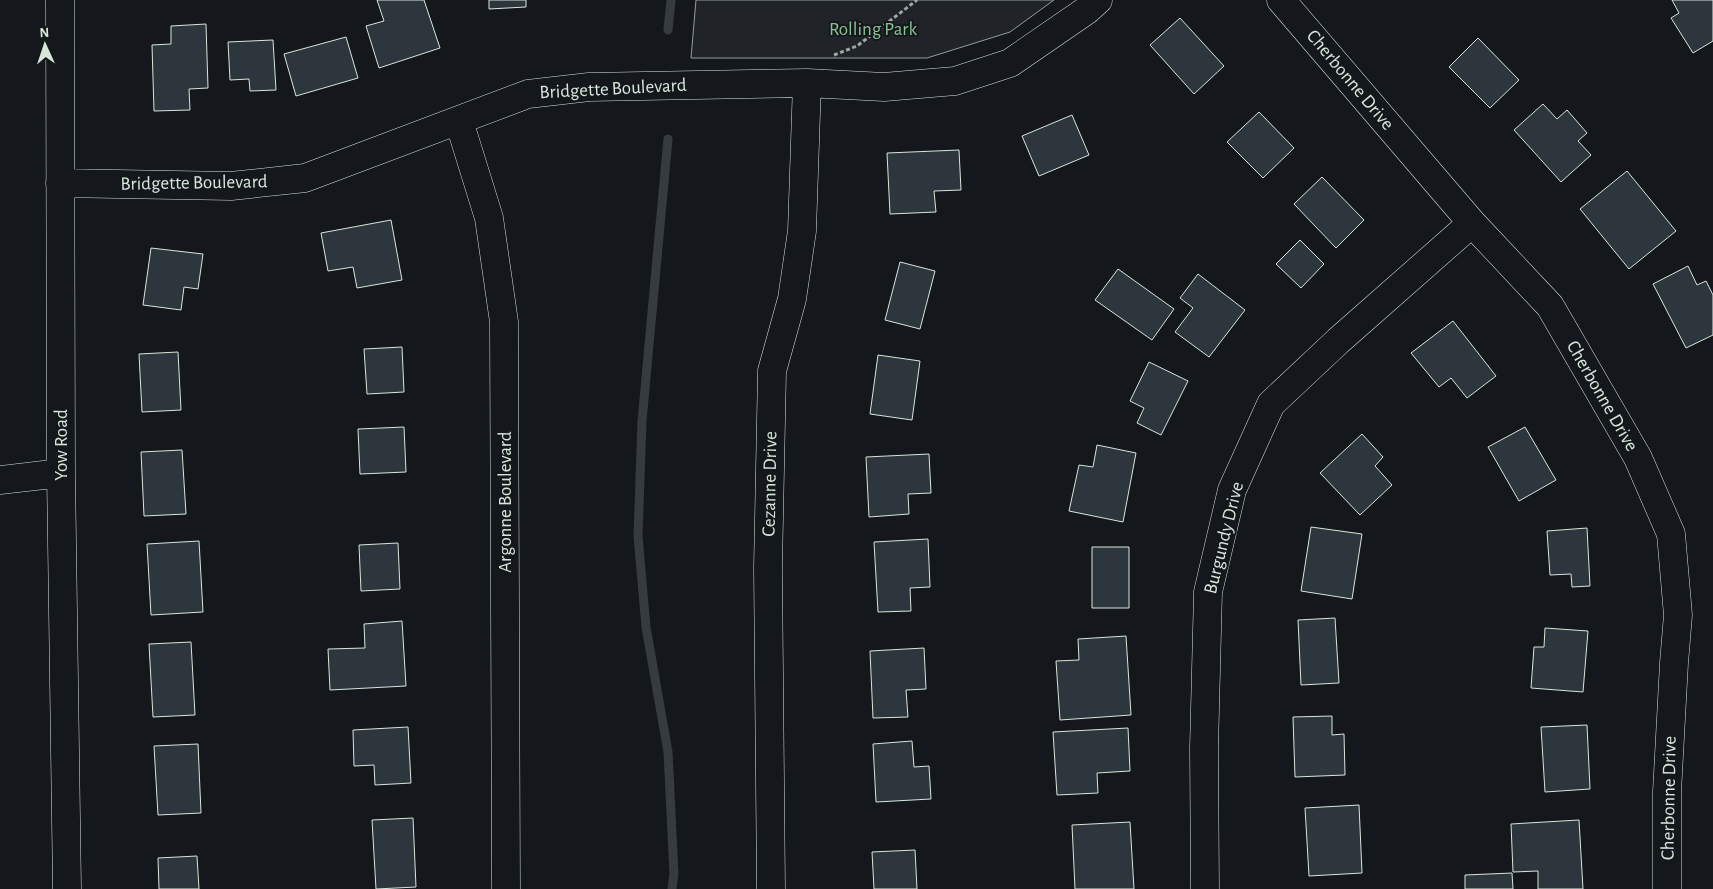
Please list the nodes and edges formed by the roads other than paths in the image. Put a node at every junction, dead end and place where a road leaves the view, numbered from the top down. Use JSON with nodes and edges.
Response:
{"nodes":[{"id":1,"x":60,"y":0,"type":"edge"},
{"id":2,"x":1098,"y":0,"type":"edge"},
{"id":3,"x":1282,"y":0,"type":"edge"},
{"id":4,"x":807,"y":83,"type":"junction"},
{"id":5,"x":459,"y":121,"type":"junction"},
{"id":6,"x":60,"y":183,"type":"junction"},
{"id":7,"x":1472,"y":223,"type":"junction"},
{"id":8,"x":61,"y":473,"type":"junction"},
{"id":9,"x":0,"y":480,"type":"edge"},
{"id":10,"x":67,"y":889,"type":"edge"},
{"id":11,"x":506,"y":889,"type":"edge"},
{"id":12,"x":771,"y":889,"type":"edge"},
{"id":13,"x":1205,"y":889,"type":"edge"},
{"id":14,"x":1667,"y":889,"type":"edge"}],
"edges":[{"from":1,"to":6,"type":"street","name":"Yow Road"},
{"from":2,"to":4,"type":"street","name":"Bridgette Boulevard"},
{"from":3,"to":7,"type":"street","name":"Cherbonne Drive"},
{"from":4,"to":5,"type":"street","name":"Bridgette Boulevard"},
{"from":4,"to":12,"type":"street","name":"Cezanne Drive"},
{"from":5,"to":6,"type":"street","name":"Bridgette Boulevard"},
{"from":5,"to":11,"type":"street","name":"Argonne Boulevard"},
{"from":6,"to":8,"type":"street","name":"Yow Road"},
{"from":7,"to":13,"type":"street","name":"Burgundy Drive"},
{"from":7,"to":14,"type":"street","name":"Cherbonne Drive"},
{"from":8,"to":9,"type":"street"},
{"from":8,"to":10,"type":"street","name":"Yow Road"}]}
